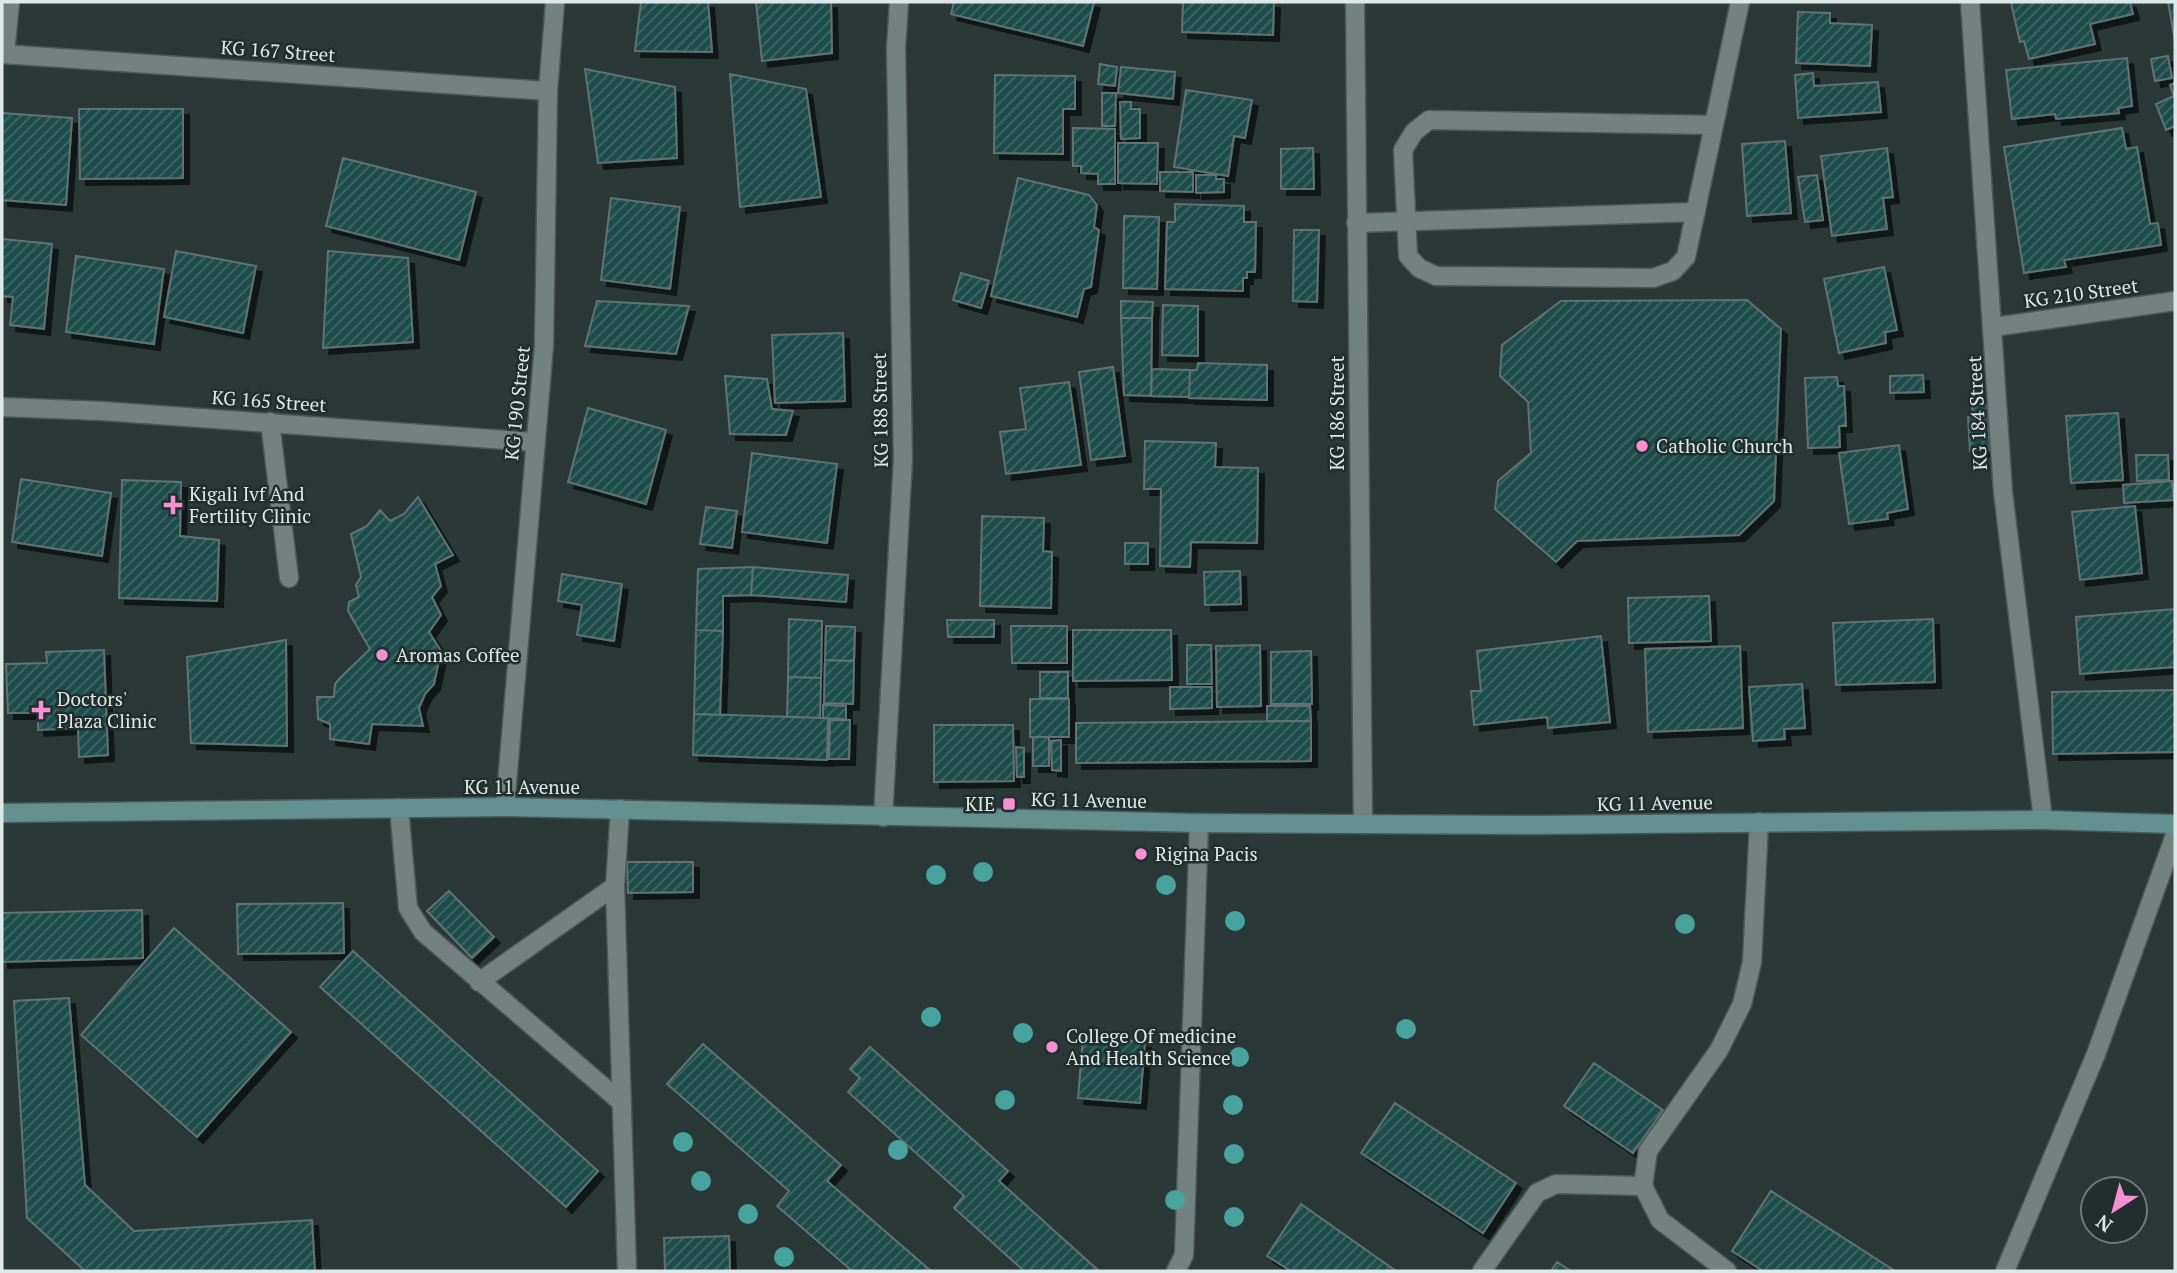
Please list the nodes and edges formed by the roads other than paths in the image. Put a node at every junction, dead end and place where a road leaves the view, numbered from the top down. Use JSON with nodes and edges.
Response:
{"nodes":[{"id":1,"x":10,"y":2,"type":"edge"},
{"id":2,"x":555,"y":2,"type":"edge"},
{"id":3,"x":899,"y":2,"type":"edge"},
{"id":4,"x":1354,"y":2,"type":"edge"},
{"id":5,"x":1740,"y":2,"type":"edge"},
{"id":6,"x":1970,"y":2,"type":"edge"},
{"id":7,"x":3,"y":54,"type":"edge"},
{"id":8,"x":548,"y":91,"type":"junction"},
{"id":9,"x":1714,"y":125,"type":"junction"},
{"id":10,"x":1696,"y":212,"type":"junction"},
{"id":11,"x":1404,"y":222,"type":"junction"},
{"id":12,"x":1356,"y":223,"type":"junction"},
{"id":13,"x":2175,"y":301,"type":"edge"},
{"id":14,"x":1994,"y":327,"type":"junction"},
{"id":15,"x":2,"y":407,"type":"edge"},
{"id":16,"x":270,"y":422,"type":"junction"},
{"id":17,"x":533,"y":442,"type":"junction"},
{"id":18,"x":289,"y":578,"type":"dead end"},
{"id":19,"x":505,"y":807,"type":"junction"},
{"id":20,"x":400,"y":808,"type":"junction"},
{"id":21,"x":620,"y":808,"type":"junction"},
{"id":22,"x":2,"y":814,"type":"edge"},
{"id":23,"x":883,"y":817,"type":"junction"},
{"id":24,"x":2043,"y":820,"type":"junction"},
{"id":25,"x":1759,"y":822,"type":"junction"},
{"id":26,"x":1199,"y":823,"type":"junction"},
{"id":27,"x":1363,"y":824,"type":"junction"},
{"id":28,"x":2175,"y":824,"type":"edge"},
{"id":29,"x":2175,"y":835,"type":"edge"},
{"id":30,"x":615,"y":886,"type":"junction"},
{"id":31,"x":479,"y":982,"type":"junction"},
{"id":32,"x":620,"y":1101,"type":"junction"},
{"id":33,"x":1643,"y":1186,"type":"junction"},
{"id":34,"x":627,"y":1271,"type":"edge"},
{"id":35,"x":1176,"y":1271,"type":"edge"},
{"id":36,"x":1482,"y":1271,"type":"edge"},
{"id":37,"x":1727,"y":1271,"type":"edge"},
{"id":38,"x":2005,"y":1271,"type":"edge"}],
"edges":[{"from":1,"to":7,"type":"street","name":"KG 167 Street"},
{"from":2,"to":8,"type":"street","name":"KG 190 Street"},
{"from":3,"to":23,"type":"street","name":"KG 188 Street"},
{"from":4,"to":12,"type":"street","name":"KG 186 Street"},
{"from":5,"to":9,"type":"street"},
{"from":6,"to":14,"type":"street","name":"KG 184 Street"},
{"from":7,"to":8,"type":"street","name":"KG 167 Street"},
{"from":8,"to":17,"type":"street","name":"KG 190 Street"},
{"from":9,"to":10,"type":"street"},
{"from":9,"to":11,"type":"street"},
{"from":10,"to":11,"type":"street"},
{"from":10,"to":11,"type":"street"},
{"from":11,"to":12,"type":"street"},
{"from":12,"to":27,"type":"street","name":"KG 186 Street"},
{"from":13,"to":14,"type":"street","name":"KG 210 Street"},
{"from":14,"to":24,"type":"street","name":"KG 184 Street"},
{"from":15,"to":16,"type":"street","name":"KG 165 Street"},
{"from":16,"to":17,"type":"street","name":"KG 165 Street"},
{"from":16,"to":18,"type":"street"},
{"from":17,"to":19,"type":"street","name":"KG 190 Street"},
{"from":19,"to":20,"type":"main road","name":"KG 11 Avenue"},
{"from":19,"to":21,"type":"main road","name":"KG 11 Avenue"},
{"from":20,"to":22,"type":"main road","name":"KG 11 Avenue"},
{"from":20,"to":31,"type":"street"},
{"from":21,"to":23,"type":"main road","name":"KG 11 Avenue"},
{"from":21,"to":30,"type":"street"},
{"from":23,"to":26,"type":"main road","name":"KG 11 Avenue"},
{"from":24,"to":25,"type":"main road","name":"KG 11 Avenue"},
{"from":24,"to":28,"type":"main road","name":"KG 11 Avenue"},
{"from":25,"to":27,"type":"main road","name":"KG 11 Avenue"},
{"from":25,"to":33,"type":"street"},
{"from":26,"to":27,"type":"main road","name":"KG 11 Avenue"},
{"from":26,"to":35,"type":"street"},
{"from":29,"to":38,"type":"street"},
{"from":30,"to":31,"type":"street"},
{"from":30,"to":32,"type":"street"},
{"from":31,"to":32,"type":"street"},
{"from":32,"to":34,"type":"street"},
{"from":33,"to":36,"type":"street"},
{"from":33,"to":37,"type":"street"}]}
